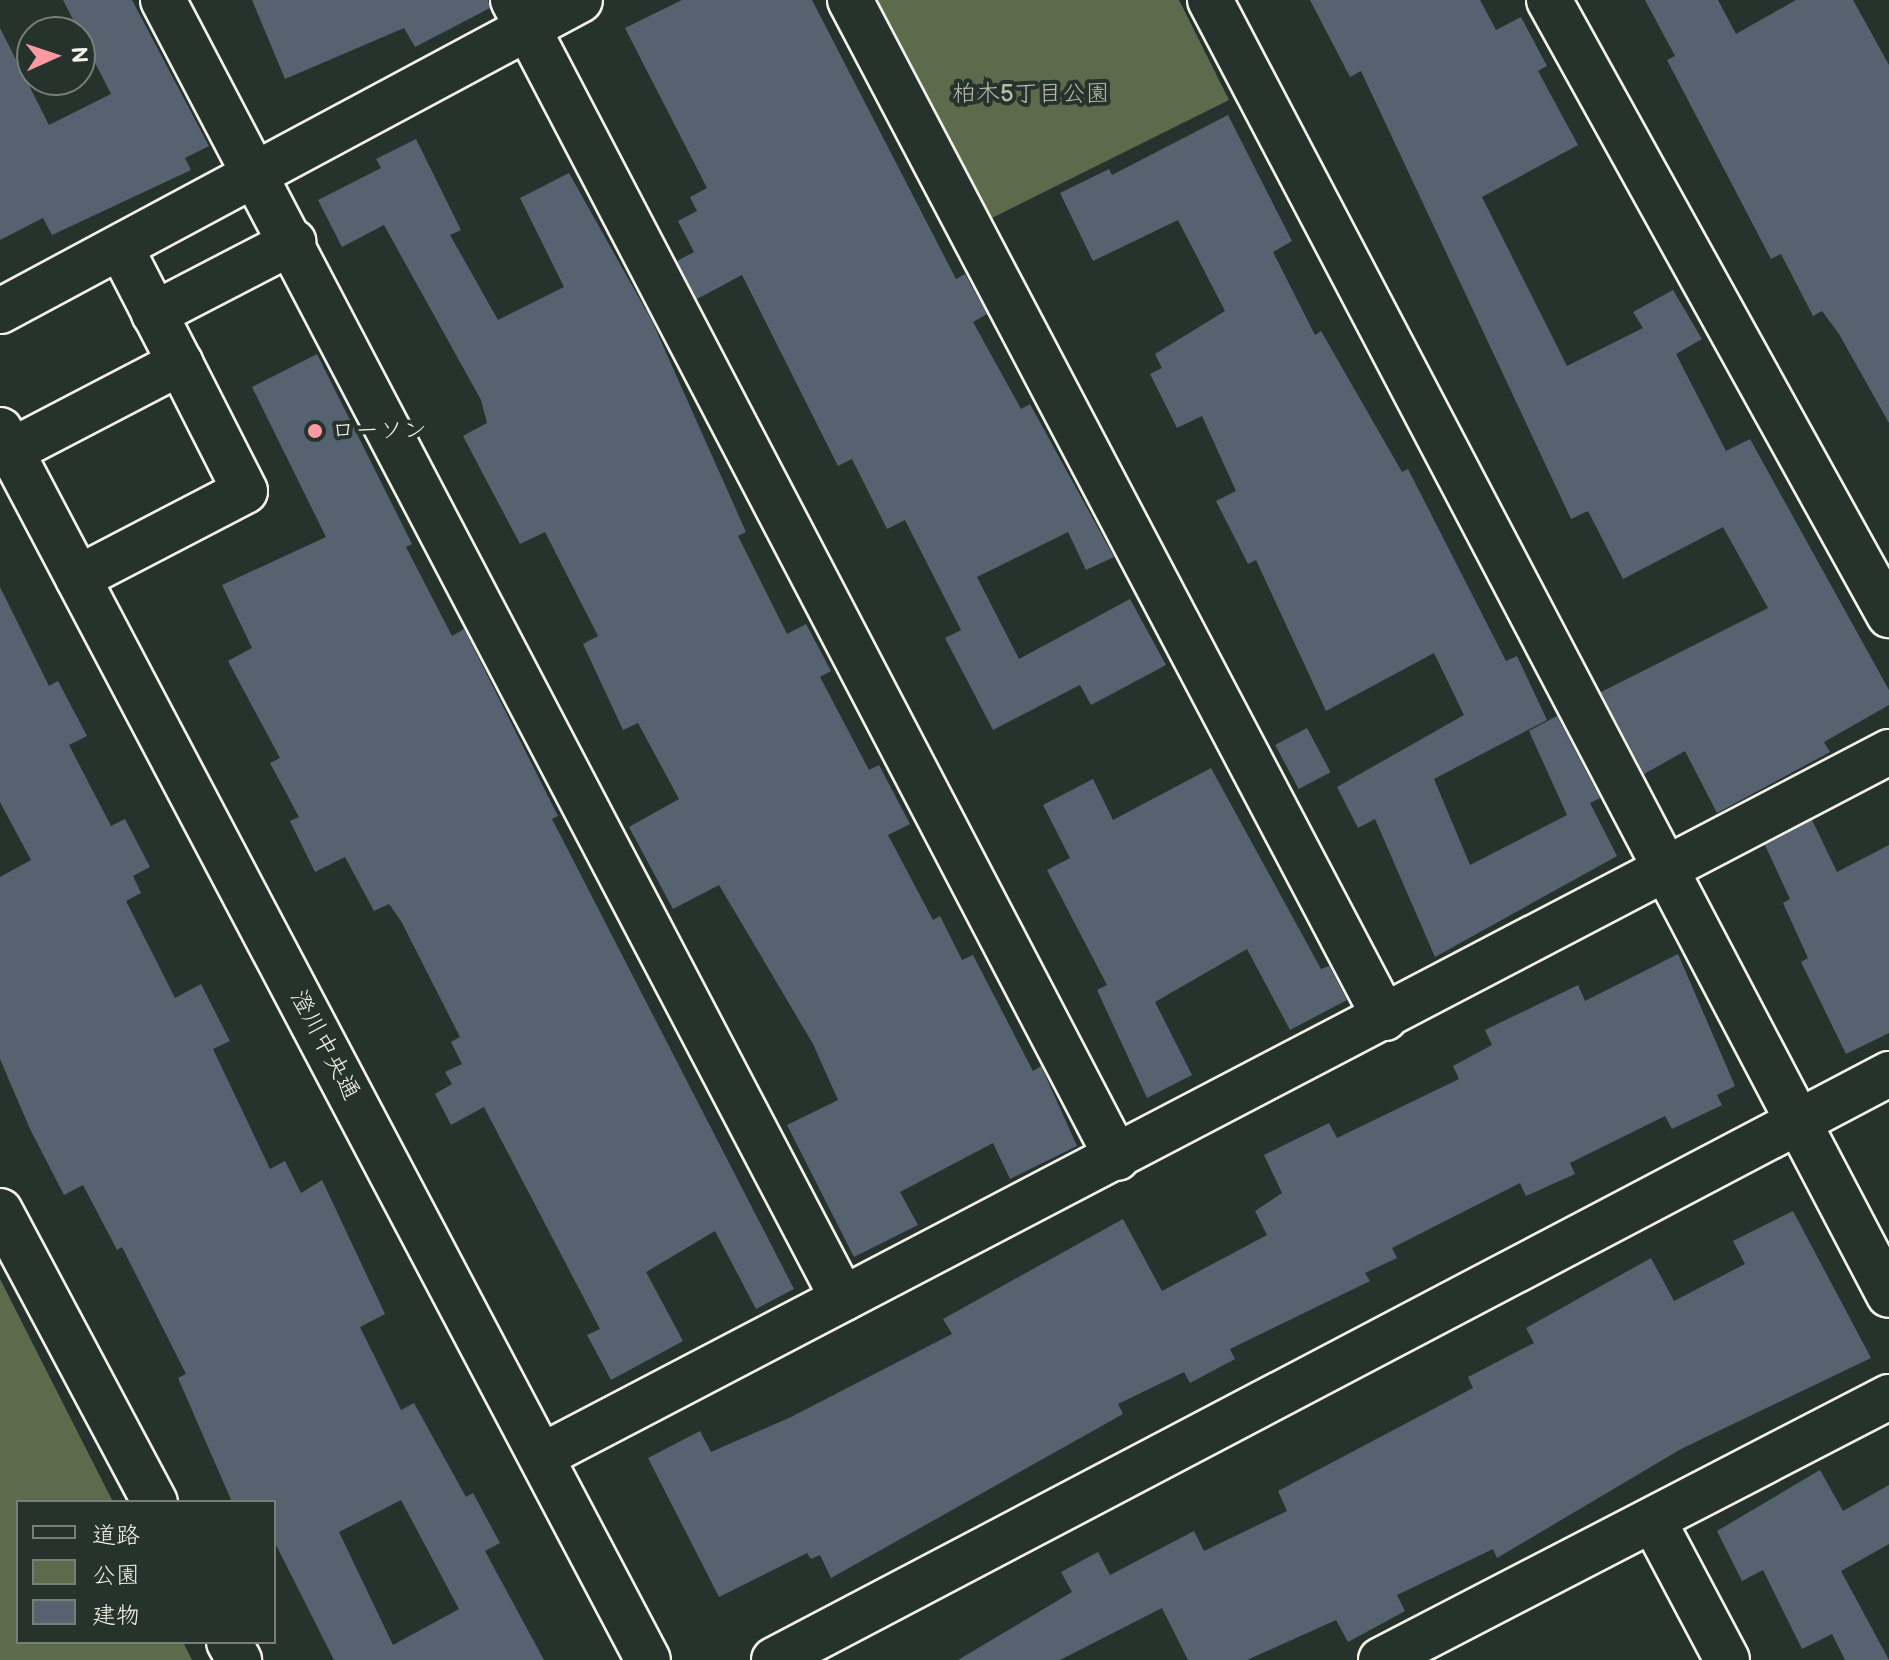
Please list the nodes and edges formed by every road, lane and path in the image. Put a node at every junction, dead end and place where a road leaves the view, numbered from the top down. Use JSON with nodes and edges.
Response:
{"nodes":[{"id":1,"x":163,"y":0,"type":"edge"},
{"id":2,"x":580,"y":0,"type":"edge"},
{"id":3,"x":850,"y":0,"type":"edge"},
{"id":4,"x":1210,"y":0,"type":"edge"},
{"id":5,"x":1549,"y":0,"type":"edge"},
{"id":6,"x":520,"y":14,"type":"edge"},
{"id":7,"x":256,"y":178,"type":"junction"},
{"id":8,"x":293,"y":242,"type":"junction"},
{"id":9,"x":121,"y":248,"type":"junction"},
{"id":10,"x":0,"y":311,"type":"edge"},
{"id":11,"x":154,"y":314,"type":"junction"},
{"id":12,"x":180,"y":363,"type":"junction"},
{"id":13,"x":6,"y":441,"type":"edge"},
{"id":14,"x":78,"y":578,"type":"junction"},
{"id":15,"x":1889,"y":615,"type":"edge"},
{"id":16,"x":1889,"y":752,"type":"edge"},
{"id":17,"x":1666,"y":868,"type":"junction"},
{"id":18,"x":1385,"y":1018,"type":"junction"},
{"id":19,"x":1889,"y":1074,"type":"edge"},
{"id":20,"x":1798,"y":1120,"type":"junction"},
{"id":21,"x":1117,"y":1158,"type":"junction"},
{"id":22,"x":0,"y":1211,"type":"edge"},
{"id":23,"x":1889,"y":1295,"type":"edge"},
{"id":24,"x":843,"y":1299,"type":"junction"},
{"id":25,"x":1889,"y":1397,"type":"edge"},
{"id":26,"x":542,"y":1456,"type":"junction"},
{"id":27,"x":154,"y":1500,"type":"edge"},
{"id":28,"x":1653,"y":1520,"type":"junction"},
{"id":29,"x":648,"y":1660,"type":"edge"},
{"id":30,"x":774,"y":1660,"type":"edge"},
{"id":31,"x":1381,"y":1660,"type":"edge"},
{"id":32,"x":1727,"y":1660,"type":"edge"}],
"edges":[{"from":1,"to":7,"type":"street"},
{"from":2,"to":6,"type":"street"},
{"from":3,"to":18,"type":"street"},
{"from":4,"to":17,"type":"street"},
{"from":5,"to":15,"type":"street"},
{"from":6,"to":7,"type":"street"},
{"from":6,"to":21,"type":"street"},
{"from":7,"to":8,"type":"street"},
{"from":7,"to":9,"type":"street"},
{"from":8,"to":11,"type":"street"},
{"from":8,"to":24,"type":"street"},
{"from":9,"to":10,"type":"street"},
{"from":9,"to":11,"type":"street"},
{"from":11,"to":12,"type":"street"},
{"from":12,"to":13,"type":"street"},
{"from":12,"to":14,"type":"street"},
{"from":13,"to":14,"type":"street","name":"澄川中央通"},
{"from":14,"to":26,"type":"street","name":"澄川中央通"},
{"from":16,"to":17,"type":"street"},
{"from":17,"to":18,"type":"street"},
{"from":17,"to":20,"type":"street"},
{"from":18,"to":21,"type":"street"},
{"from":19,"to":20,"type":"street"},
{"from":20,"to":23,"type":"street"},
{"from":20,"to":30,"type":"street"},
{"from":21,"to":24,"type":"street"},
{"from":22,"to":27,"type":"street"},
{"from":24,"to":26,"type":"street"},
{"from":25,"to":28,"type":"street"},
{"from":26,"to":29,"type":"street","name":"澄川中央通"},
{"from":28,"to":31,"type":"street"},
{"from":28,"to":32,"type":"street"}]}
